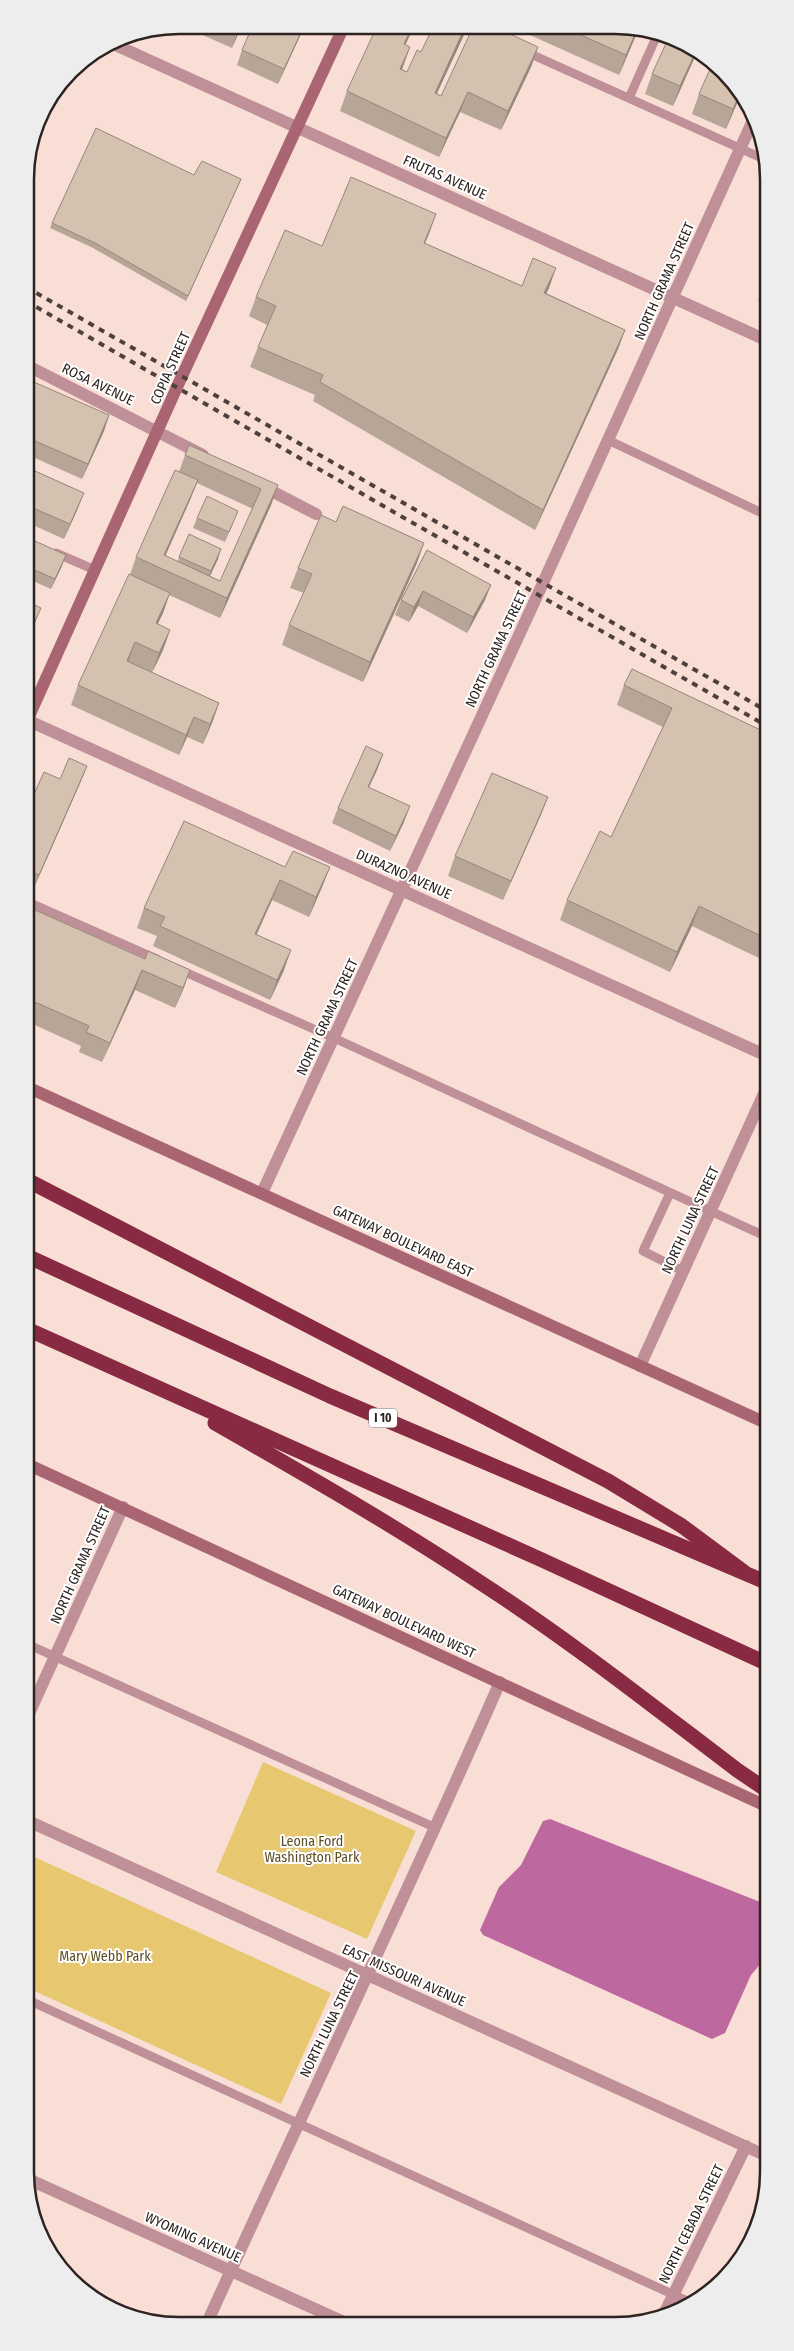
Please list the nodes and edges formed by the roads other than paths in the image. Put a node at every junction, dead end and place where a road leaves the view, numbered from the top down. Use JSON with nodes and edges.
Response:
{"nodes":[{"id":1,"x":340,"y":34,"type":"edge"},
{"id":2,"x":655,"y":40,"type":"edge"},
{"id":3,"x":121,"y":46,"type":"edge"},
{"id":4,"x":515,"y":46,"type":"edge"},
{"id":5,"x":629,"y":98,"type":"junction"},
{"id":6,"x":750,"y":126,"type":"edge"},
{"id":7,"x":297,"y":127,"type":"junction"},
{"id":8,"x":740,"y":148,"type":"junction"},
{"id":9,"x":758,"y":156,"type":"edge"},
{"id":10,"x":673,"y":297,"type":"junction"},
{"id":11,"x":760,"y":337,"type":"edge"},
{"id":12,"x":34,"y":369,"type":"edge"},
{"id":13,"x":158,"y":431,"type":"junction"},
{"id":14,"x":608,"y":440,"type":"junction"},
{"id":15,"x":211,"y":459,"type":"edge"},
{"id":16,"x":246,"y":477,"type":"edge"},
{"id":17,"x":760,"y":512,"type":"edge"},
{"id":18,"x":316,"y":514,"type":"dead end"},
{"id":19,"x":43,"y":547,"type":"edge"},
{"id":20,"x":94,"y":570,"type":"junction"},
{"id":21,"x":34,"y":705,"type":"edge"},
{"id":22,"x":34,"y":724,"type":"edge"},
{"id":23,"x":402,"y":890,"type":"junction"},
{"id":24,"x":34,"y":906,"type":"edge"},
{"id":25,"x":162,"y":962,"type":"edge"},
{"id":26,"x":171,"y":966,"type":"edge"},
{"id":27,"x":334,"y":1038,"type":"junction"},
{"id":28,"x":760,"y":1053,"type":"edge"},
{"id":29,"x":34,"y":1091,"type":"edge"},
{"id":30,"x":760,"y":1102,"type":"edge"},
{"id":31,"x":34,"y":1184,"type":"edge"},
{"id":32,"x":262,"y":1193,"type":"junction"},
{"id":33,"x":670,"y":1194,"type":"junction"},
{"id":34,"x":710,"y":1212,"type":"junction"},
{"id":35,"x":760,"y":1234,"type":"edge"},
{"id":36,"x":34,"y":1259,"type":"edge"},
{"id":37,"x":683,"y":1271,"type":"junction"},
{"id":38,"x":34,"y":1333,"type":"edge"},
{"id":39,"x":640,"y":1366,"type":"junction"},
{"id":40,"x":140,"y":1380,"type":"junction"},
{"id":41,"x":760,"y":1420,"type":"edge"},
{"id":42,"x":34,"y":1467,"type":"edge"},
{"id":43,"x":123,"y":1507,"type":"junction"},
{"id":44,"x":744,"y":1572,"type":"junction"},
{"id":45,"x":760,"y":1579,"type":"edge"},
{"id":46,"x":34,"y":1647,"type":"edge"},
{"id":47,"x":55,"y":1657,"type":"junction"},
{"id":48,"x":760,"y":1660,"type":"edge"},
{"id":49,"x":500,"y":1682,"type":"junction"},
{"id":50,"x":34,"y":1703,"type":"edge"},
{"id":51,"x":760,"y":1786,"type":"edge"},
{"id":52,"x":760,"y":1803,"type":"edge"},
{"id":53,"x":34,"y":1824,"type":"edge"},
{"id":54,"x":436,"y":1828,"type":"junction"},
{"id":55,"x":369,"y":1976,"type":"junction"},
{"id":56,"x":34,"y":2003,"type":"edge"},
{"id":57,"x":298,"y":2124,"type":"junction"},
{"id":58,"x":746,"y":2146,"type":"junction"},
{"id":59,"x":760,"y":2153,"type":"edge"},
{"id":60,"x":35,"y":2182,"type":"edge"},
{"id":61,"x":231,"y":2270,"type":"junction"},
{"id":62,"x":673,"y":2295,"type":"junction"},
{"id":63,"x":684,"y":2300,"type":"edge"},
{"id":64,"x":667,"y":2308,"type":"edge"},
{"id":65,"x":210,"y":2317,"type":"edge"},
{"id":66,"x":333,"y":2317,"type":"edge"}],
"edges":[{"from":1,"to":7,"type":"main road","name":"COPIA STREET"},
{"from":2,"to":5,"type":"lane"},
{"from":3,"to":7,"type":"street","name":"FRUTAS AVENUE"},
{"from":4,"to":5,"type":"lane"},
{"from":5,"to":8,"type":"lane"},
{"from":6,"to":8,"type":"street","name":"NORTH GRAMA STREET"},
{"from":7,"to":10,"type":"street","name":"FRUTAS AVENUE"},
{"from":7,"to":13,"type":"main road","name":"COPIA STREET"},
{"from":8,"to":9,"type":"lane"},
{"from":8,"to":10,"type":"street","name":"NORTH GRAMA STREET"},
{"from":10,"to":11,"type":"street","name":"FRUTAS AVENUE"},
{"from":10,"to":14,"type":"street","name":"NORTH GRAMA STREET"},
{"from":12,"to":13,"type":"street","name":"ROSA AVENUE"},
{"from":13,"to":15,"type":"street","name":"ROSA AVENUE"},
{"from":13,"to":20,"type":"main road","name":"COPIA STREET"},
{"from":14,"to":17,"type":"lane"},
{"from":14,"to":23,"type":"street","name":"NORTH GRAMA STREET"},
{"from":16,"to":18,"type":"street"},
{"from":19,"to":20,"type":"lane"},
{"from":20,"to":21,"type":"main road","name":"COPIA STREET"},
{"from":22,"to":23,"type":"street","name":"DURAZNO AVENUE"},
{"from":23,"to":27,"type":"street","name":"NORTH GRAMA STREET"},
{"from":23,"to":28,"type":"street","name":"DURAZNO AVENUE"},
{"from":24,"to":25,"type":"lane"},
{"from":26,"to":27,"type":"lane"},
{"from":27,"to":32,"type":"street","name":"NORTH GRAMA STREET"},
{"from":27,"to":33,"type":"lane"},
{"from":29,"to":32,"type":"main road","name":"GATEWAY BOULEVARD EAST"},
{"from":30,"to":34,"type":"street","name":"NORTH LUNA STREET"},
{"from":31,"to":44,"type":"highway"},
{"from":32,"to":39,"type":"main road","name":"GATEWAY BOULEVARD EAST"},
{"from":33,"to":34,"type":"lane"},
{"from":33,"to":37,"type":"lane"},
{"from":34,"to":35,"type":"lane"},
{"from":34,"to":37,"type":"street","name":"NORTH LUNA STREET"},
{"from":36,"to":44,"type":"highway","number":"I 10"},
{"from":37,"to":39,"type":"street","name":"NORTH LUNA STREET"},
{"from":38,"to":40,"type":"highway"},
{"from":39,"to":41,"type":"main road","name":"GATEWAY BOULEVARD EAST"},
{"from":40,"to":48,"type":"highway"},
{"from":40,"to":51,"type":"highway"},
{"from":42,"to":43,"type":"main road","name":"GATEWAY BOULEVARD WEST"},
{"from":43,"to":47,"type":"street","name":"NORTH GRAMA STREET"},
{"from":43,"to":49,"type":"main road","name":"GATEWAY BOULEVARD WEST"},
{"from":44,"to":45,"type":"highway","number":"I 10"},
{"from":46,"to":47,"type":"lane"},
{"from":47,"to":50,"type":"street","name":"NORTH GRAMA STREET"},
{"from":47,"to":54,"type":"lane"},
{"from":49,"to":52,"type":"main road","name":"GATEWAY BOULEVARD WEST"},
{"from":49,"to":54,"type":"street","name":"NORTH LUNA STREET"},
{"from":53,"to":55,"type":"street","name":"EAST MISSOURI AVENUE"},
{"from":54,"to":55,"type":"street","name":"NORTH LUNA STREET"},
{"from":55,"to":57,"type":"street","name":"NORTH LUNA STREET"},
{"from":55,"to":58,"type":"street","name":"EAST MISSOURI AVENUE"},
{"from":56,"to":57,"type":"lane"},
{"from":57,"to":61,"type":"street","name":"NORTH LUNA STREET"},
{"from":57,"to":62,"type":"lane"},
{"from":58,"to":59,"type":"street","name":"EAST MISSOURI AVENUE"},
{"from":58,"to":62,"type":"street","name":"NORTH CEBADA STREET"},
{"from":60,"to":61,"type":"street","name":"WYOMING AVENUE"},
{"from":61,"to":65,"type":"street","name":"NORTH LUNA STREET"},
{"from":61,"to":66,"type":"street","name":"WYOMING AVENUE"},
{"from":62,"to":63,"type":"lane"},
{"from":62,"to":64,"type":"street","name":"NORTH CEBADA STREET"}]}
